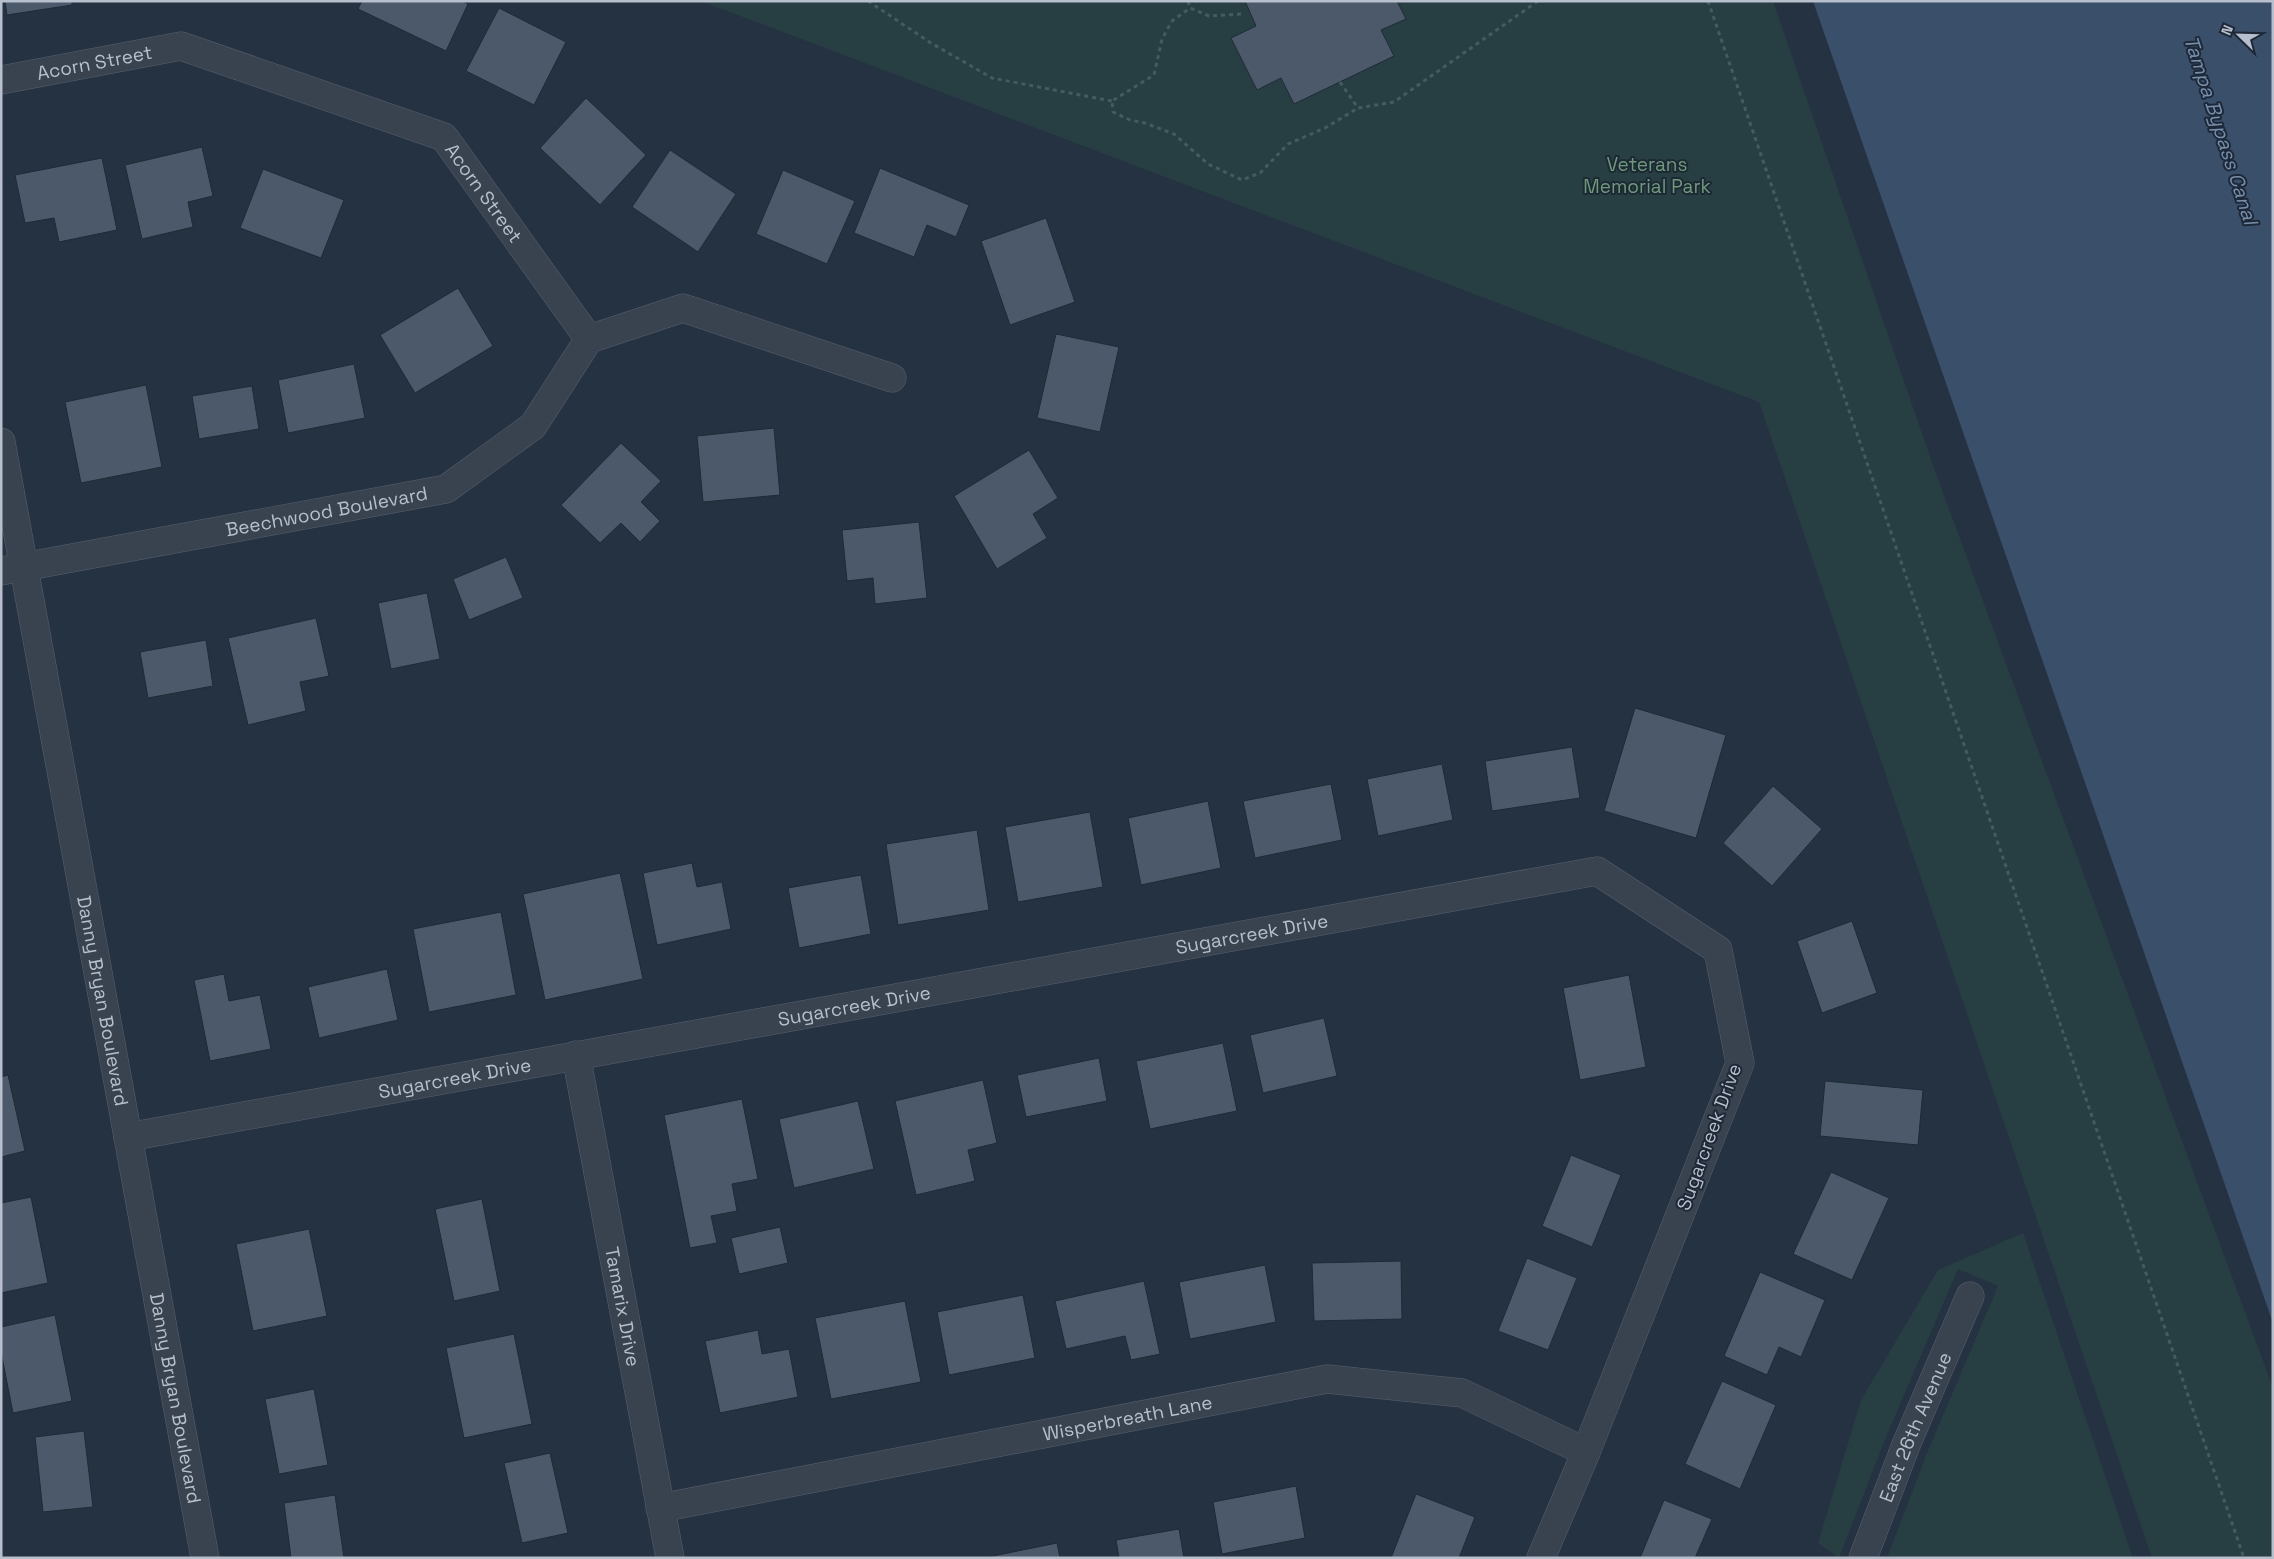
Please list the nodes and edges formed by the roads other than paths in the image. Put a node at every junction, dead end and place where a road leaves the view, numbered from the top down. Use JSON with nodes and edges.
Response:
{"nodes":[{"id":1,"x":1,"y":80,"type":"edge"},
{"id":2,"x":589,"y":339,"type":"junction"},
{"id":3,"x":892,"y":378,"type":"dead end"},
{"id":4,"x":1,"y":442,"type":"edge"},
{"id":5,"x":13,"y":569,"type":"edge"},
{"id":6,"x":576,"y":1055,"type":"junction"},
{"id":7,"x":128,"y":1137,"type":"junction"},
{"id":8,"x":1970,"y":1296,"type":"dead end"},
{"id":9,"x":1586,"y":1452,"type":"junction"},
{"id":10,"x":660,"y":1508,"type":"junction"},
{"id":11,"x":205,"y":1558,"type":"edge"},
{"id":12,"x":670,"y":1558,"type":"edge"},
{"id":13,"x":1541,"y":1558,"type":"edge"},
{"id":14,"x":1863,"y":1558,"type":"edge"}],
"edges":[{"from":1,"to":2,"type":"street","name":"Acorn Street"},
{"from":2,"to":3,"type":"street"},
{"from":2,"to":5,"type":"street","name":"Beechwood Boulevard"},
{"from":4,"to":5,"type":"street","name":"Danny Bryan Boulevard"},
{"from":5,"to":7,"type":"street","name":"Danny Bryan Boulevard"},
{"from":6,"to":7,"type":"street","name":"Sugarcreek Drive"},
{"from":6,"to":9,"type":"street","name":"Sugarcreek Drive"},
{"from":6,"to":10,"type":"street","name":"Tamarix Drive"},
{"from":7,"to":11,"type":"street","name":"Danny Bryan Boulevard"},
{"from":8,"to":14,"type":"street","name":"East 26th Avenue"},
{"from":9,"to":10,"type":"street","name":"Wisperbreath Lane"},
{"from":9,"to":13,"type":"street","name":"Sugarcreek Drive"},
{"from":10,"to":12,"type":"street","name":"Tamarix Drive"}]}
